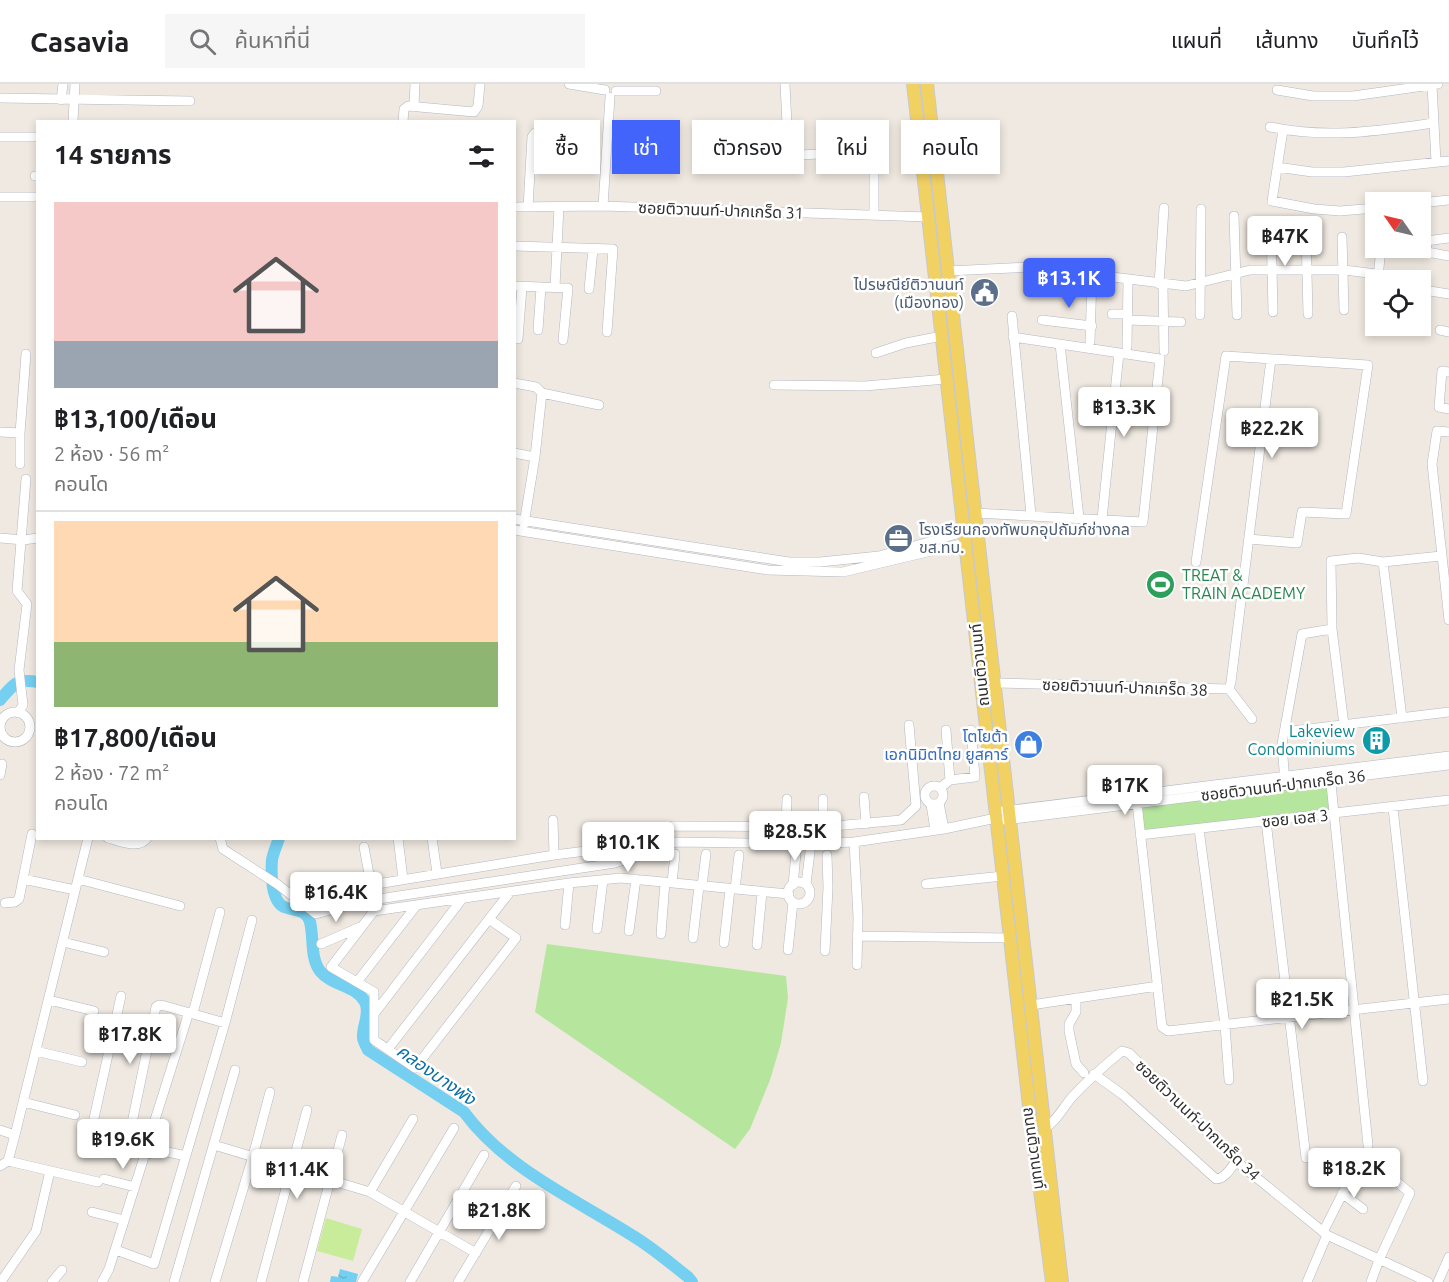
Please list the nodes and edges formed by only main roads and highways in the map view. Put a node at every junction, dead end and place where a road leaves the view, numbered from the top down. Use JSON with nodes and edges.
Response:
{"nodes":[{"id":1,"x":913,"y":84,"type":"edge"},
{"id":2,"x":927,"y":84,"type":"edge"},
{"id":3,"x":942,"y":216,"type":"junction"},
{"id":4,"x":928,"y":217,"type":"junction"},
{"id":5,"x":977,"y":528,"type":"junction"},
{"id":6,"x":964,"y":535,"type":"junction"},
{"id":7,"x":1051,"y":1227,"type":"junction"},
{"id":8,"x":1052,"y":1282,"type":"edge"},
{"id":9,"x":1062,"y":1282,"type":"edge"}],
"edges":[{"from":1,"to":4,"type":"main road","name":"ถนนติวานนท์"},
{"from":2,"to":3,"type":"main road","name":"ถนนติวานนท์"},
{"from":3,"to":4,"type":"main road"},
{"from":3,"to":5,"type":"main road","name":"ถนนติวานนท์"},
{"from":4,"to":6,"type":"main road","name":"ถนนติวานนท์"},
{"from":5,"to":6,"type":"main road"},
{"from":5,"to":7,"type":"main road","name":"ถนนติวานนท์"},
{"from":6,"to":7,"type":"main road","name":"ถนนติวานนท์"},
{"from":7,"to":8,"type":"main road","name":"ถนนติวานนท์"},
{"from":7,"to":9,"type":"main road","name":"ถนนติวานนท์"}]}
